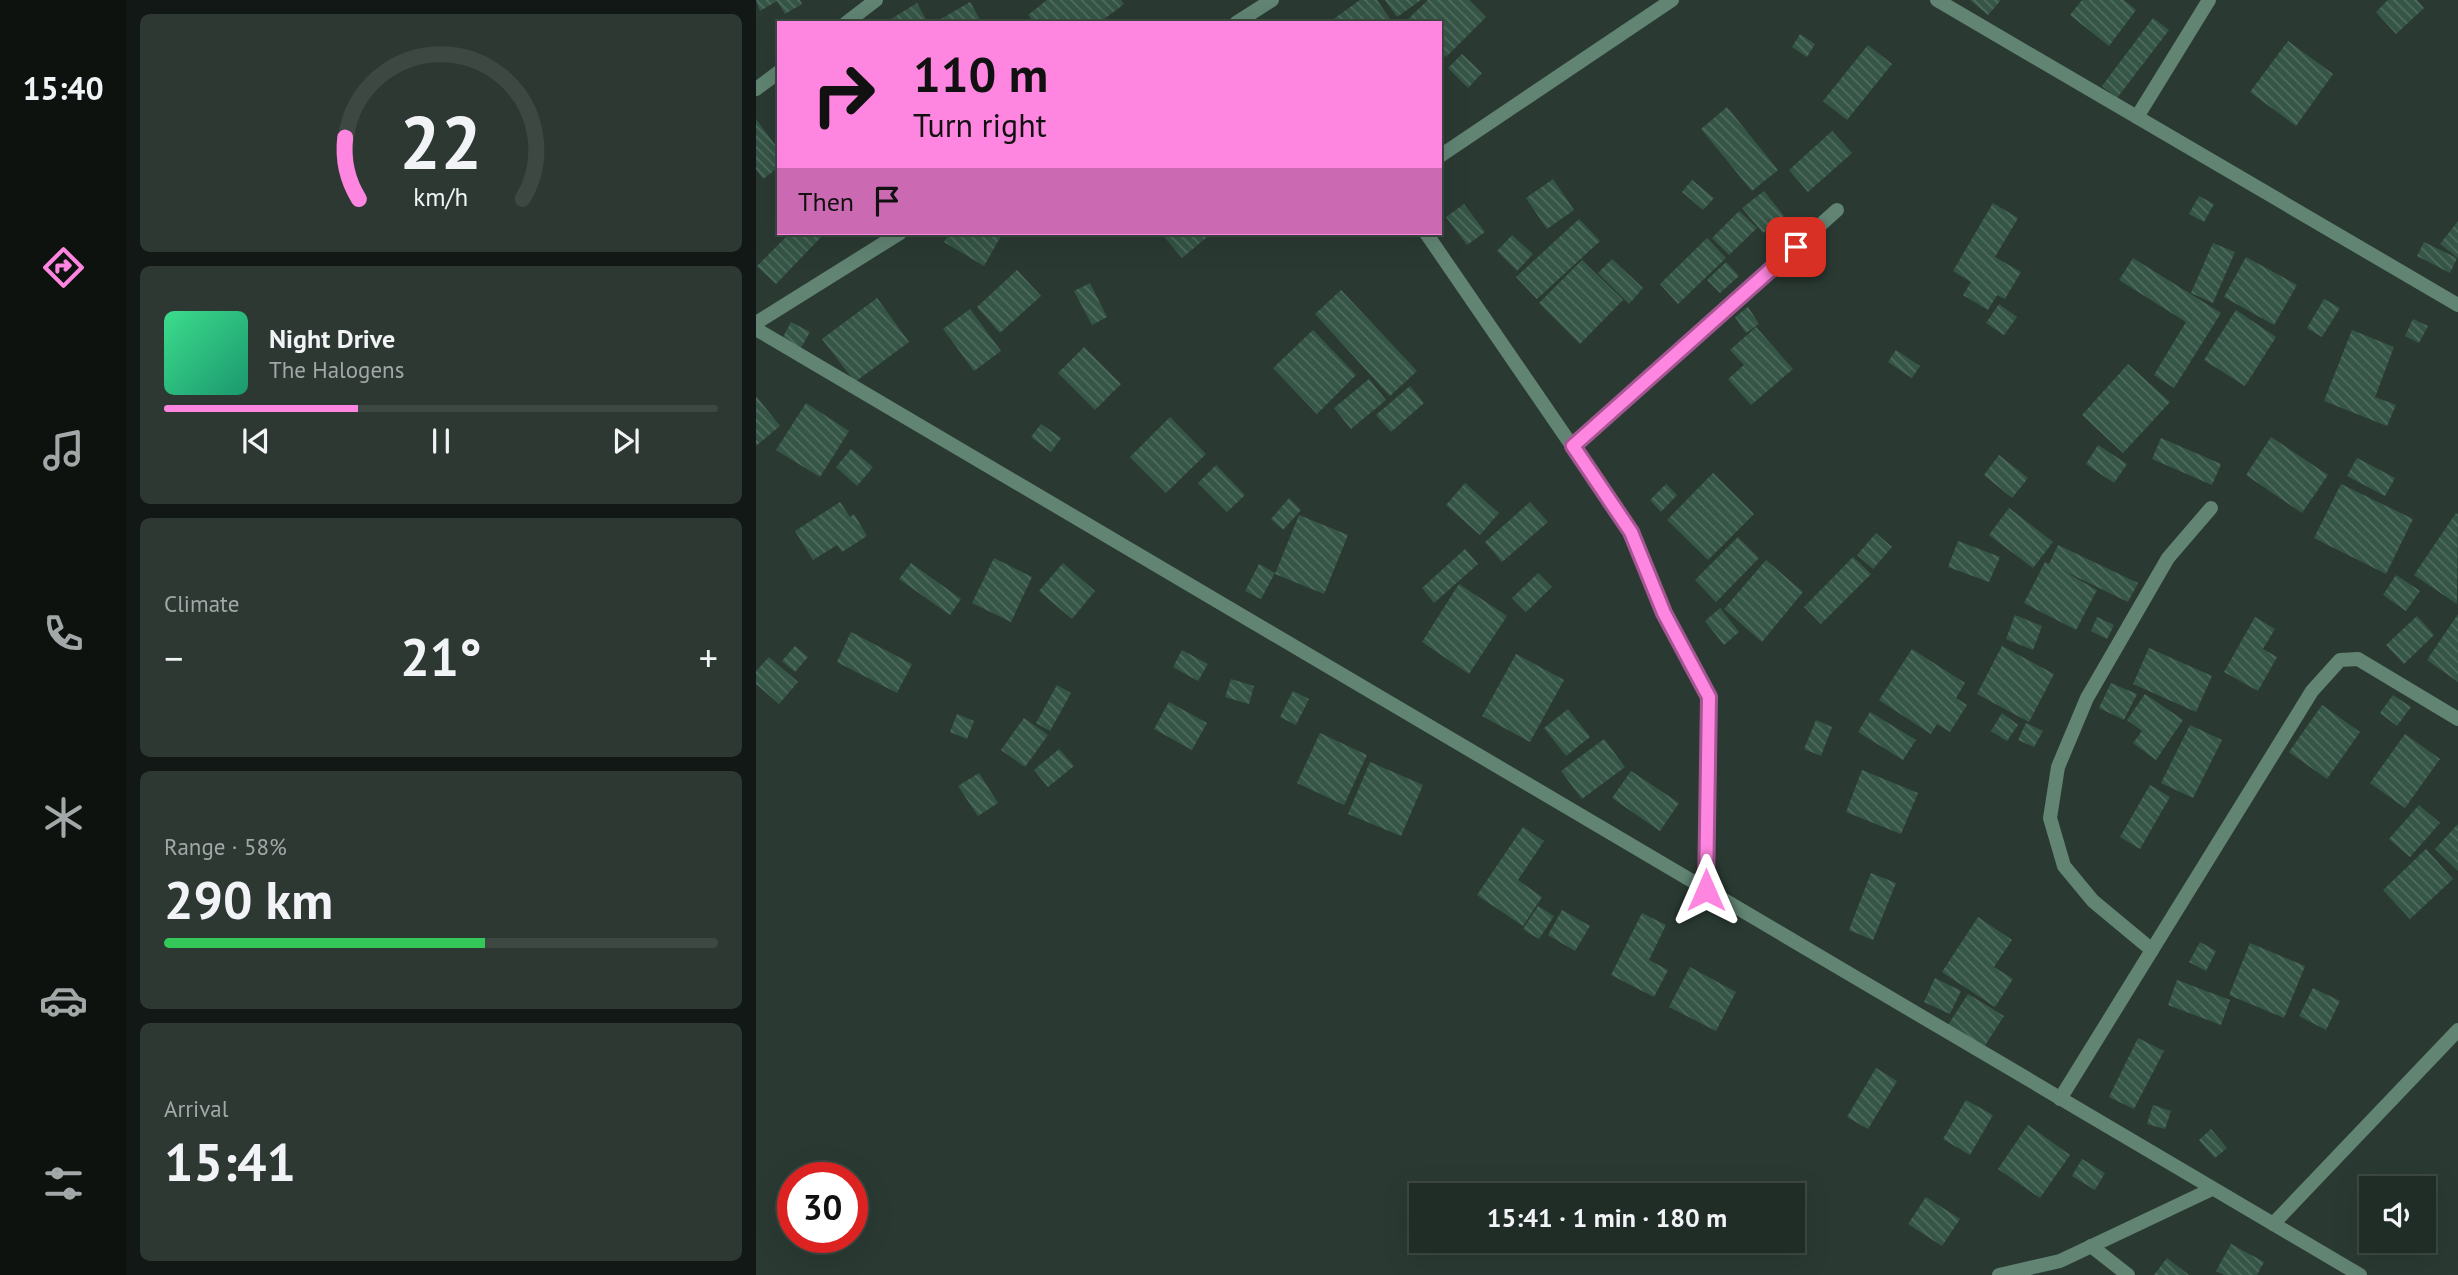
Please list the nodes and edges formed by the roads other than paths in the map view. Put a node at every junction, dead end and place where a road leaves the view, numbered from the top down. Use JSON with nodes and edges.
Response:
{"nodes":[{"id":1,"x":876,"y":0,"type":"edge"},
{"id":2,"x":1272,"y":0,"type":"edge"},
{"id":3,"x":1672,"y":0,"type":"edge"},
{"id":4,"x":1937,"y":0,"type":"edge"},
{"id":5,"x":2209,"y":0,"type":"edge"},
{"id":6,"x":849,"y":21,"type":"edge"},
{"id":7,"x":1239,"y":21,"type":"edge"},
{"id":8,"x":777,"y":73,"type":"edge"},
{"id":9,"x":756,"y":89,"type":"edge"},
{"id":10,"x":2137,"y":117,"type":"junction"},
{"id":11,"x":1442,"y":155,"type":"edge"},
{"id":12,"x":1837,"y":210,"type":"dead end"},
{"id":13,"x":897,"y":235,"type":"edge"},
{"id":14,"x":1427,"y":235,"type":"edge"},
{"id":15,"x":2458,"y":305,"type":"edge"},
{"id":16,"x":756,"y":323,"type":"edge"},
{"id":17,"x":756,"y":330,"type":"edge"},
{"id":18,"x":1573,"y":446,"type":"junction"},
{"id":19,"x":2211,"y":508,"type":"dead end"},
{"id":20,"x":2458,"y":719,"type":"edge"},
{"id":21,"x":1706,"y":890,"type":"junction"},
{"id":22,"x":2152,"y":950,"type":"junction"},
{"id":23,"x":2458,"y":1030,"type":"edge"},
{"id":24,"x":2060,"y":1099,"type":"junction"},
{"id":25,"x":2212,"y":1189,"type":"junction"},
{"id":26,"x":2273,"y":1224,"type":"junction"},
{"id":27,"x":2091,"y":1246,"type":"junction"},
{"id":28,"x":1999,"y":1275,"type":"edge"},
{"id":29,"x":2128,"y":1275,"type":"edge"},
{"id":30,"x":2360,"y":1275,"type":"edge"}],
"edges":[{"from":1,"to":6,"type":"street"},
{"from":2,"to":7,"type":"street"},
{"from":3,"to":11,"type":"street"},
{"from":4,"to":10,"type":"street"},
{"from":5,"to":10,"type":"street"},
{"from":8,"to":9,"type":"street"},
{"from":10,"to":15,"type":"street"},
{"from":12,"to":18,"type":"street"},
{"from":13,"to":16,"type":"street"},
{"from":14,"to":18,"type":"street"},
{"from":17,"to":21,"type":"street"},
{"from":18,"to":21,"type":"street"},
{"from":19,"to":22,"type":"street"},
{"from":20,"to":22,"type":"street"},
{"from":21,"to":24,"type":"street"},
{"from":22,"to":24,"type":"street"},
{"from":23,"to":26,"type":"street"},
{"from":24,"to":25,"type":"street"},
{"from":25,"to":26,"type":"street"},
{"from":25,"to":27,"type":"street"},
{"from":26,"to":30,"type":"street"},
{"from":27,"to":28,"type":"street"},
{"from":27,"to":29,"type":"street"}]}
